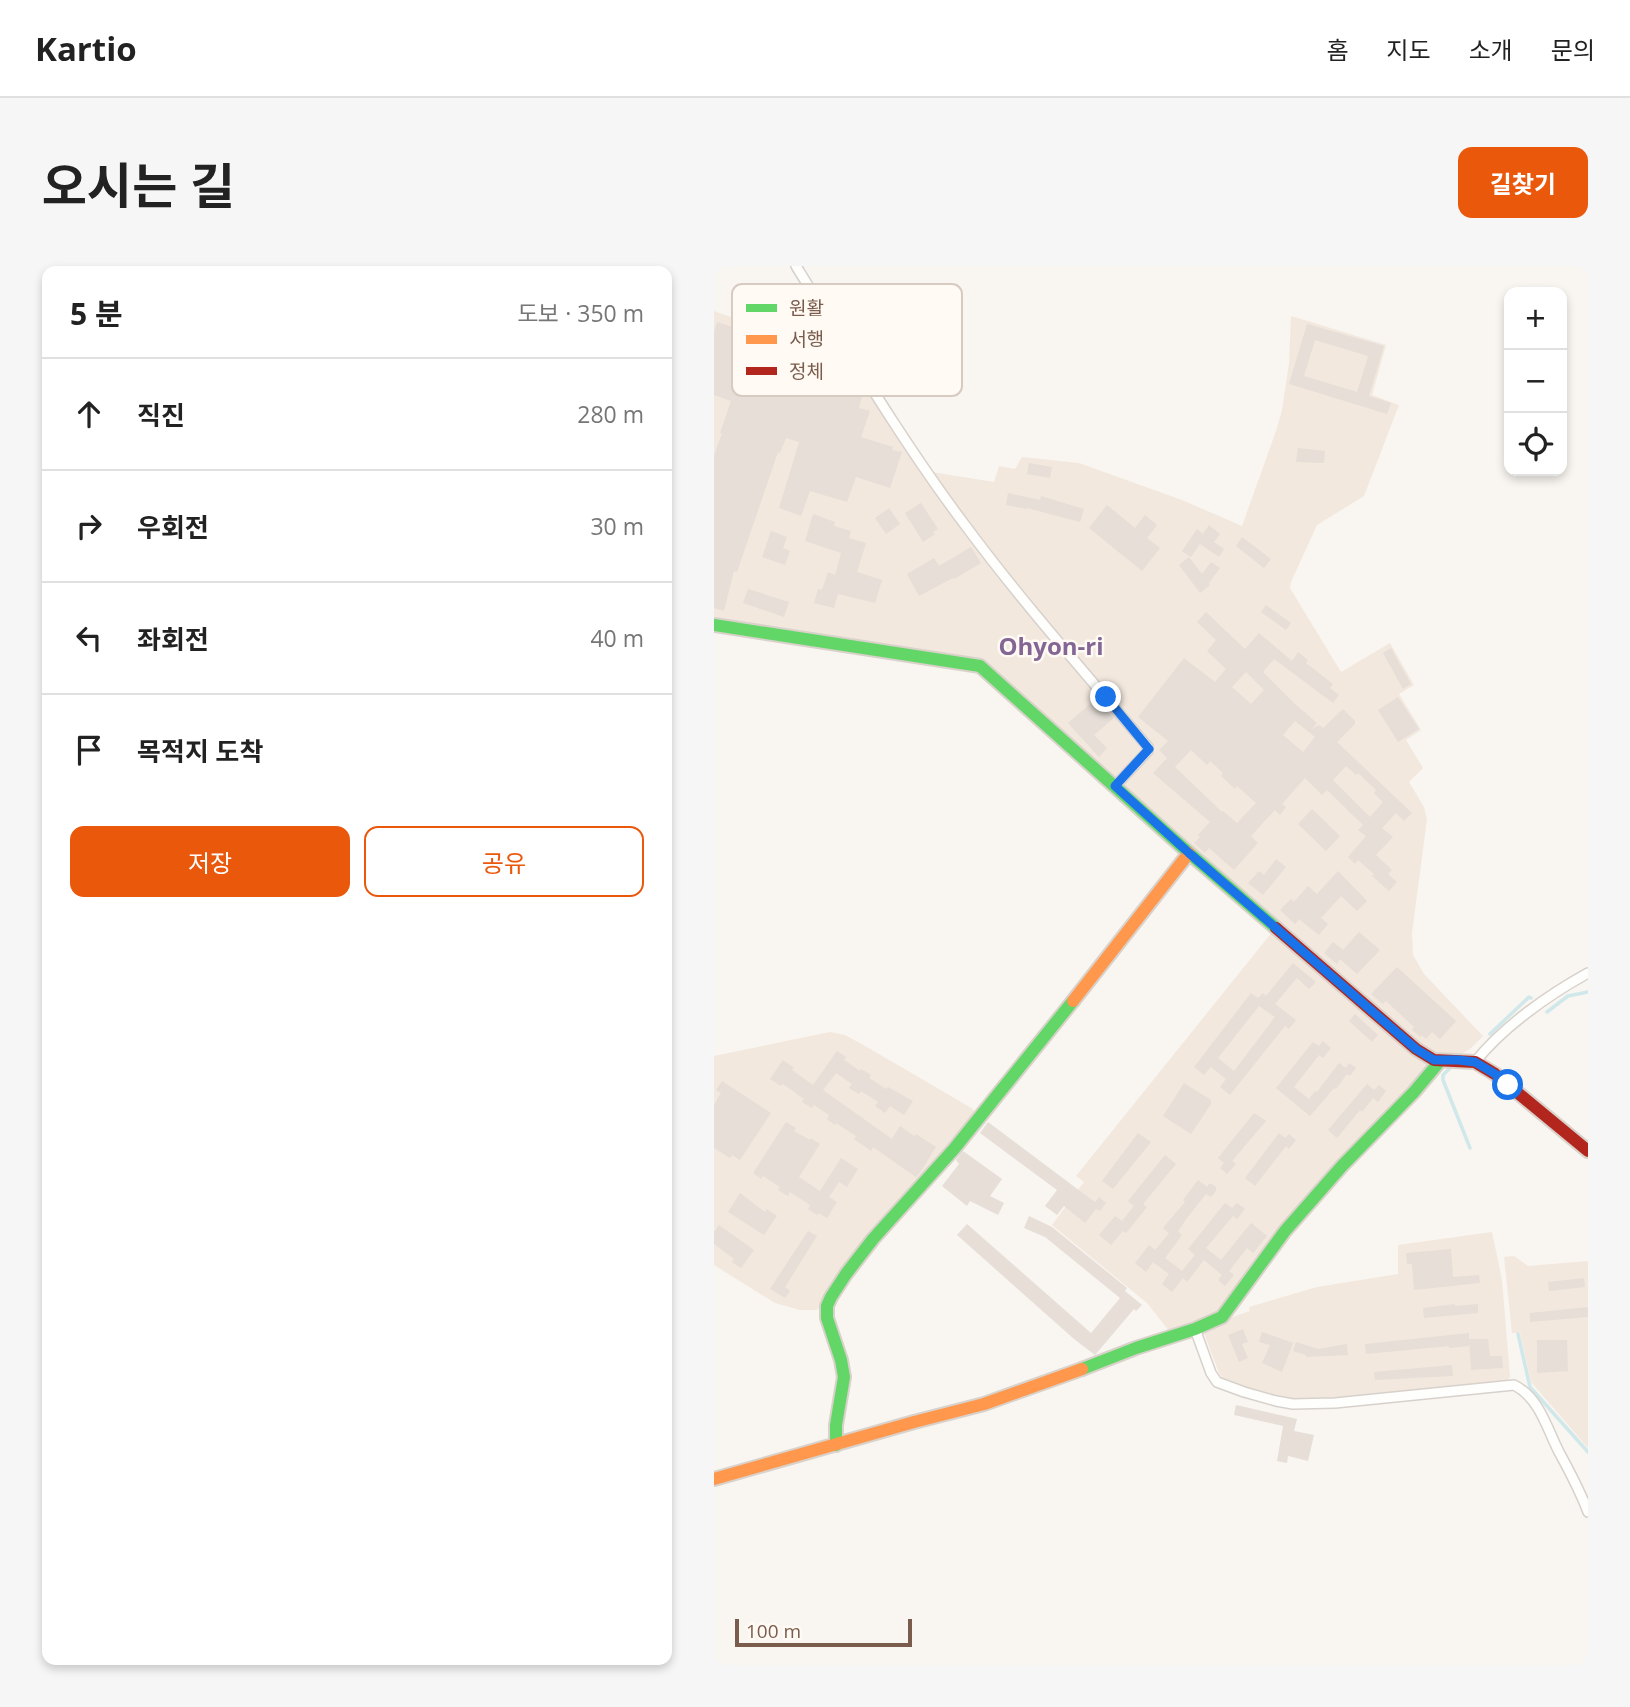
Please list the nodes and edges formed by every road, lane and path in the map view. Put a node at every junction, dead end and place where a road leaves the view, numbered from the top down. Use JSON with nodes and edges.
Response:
{"nodes":[{"id":1,"x":796,"y":266,"type":"edge"},
{"id":2,"x":807,"y":284,"type":"edge"},
{"id":3,"x":878,"y":396,"type":"edge"},
{"id":4,"x":714,"y":625,"type":"edge"},
{"id":5,"x":1115,"y":786,"type":"junction"},
{"id":6,"x":1189,"y":853,"type":"junction"},
{"id":7,"x":1588,"y":973,"type":"edge"},
{"id":8,"x":1440,"y":1061,"type":"junction"},
{"id":9,"x":1475,"y":1062,"type":"junction"},
{"id":10,"x":1588,"y":1151,"type":"edge"},
{"id":11,"x":1195,"y":1329,"type":"junction"},
{"id":12,"x":836,"y":1445,"type":"junction"},
{"id":13,"x":714,"y":1479,"type":"edge"},
{"id":14,"x":1588,"y":1512,"type":"edge"}],
"edges":[{"from":1,"to":2,"type":"street"},
{"from":3,"to":5,"type":"street"},
{"from":4,"to":5,"type":"street"},
{"from":5,"to":6,"type":"street"},
{"from":6,"to":8,"type":"street"},
{"from":6,"to":12,"type":"street"},
{"from":7,"to":9,"type":"street"},
{"from":8,"to":9,"type":"street"},
{"from":8,"to":11,"type":"street"},
{"from":9,"to":10,"type":"street"},
{"from":11,"to":12,"type":"street"},
{"from":11,"to":14,"type":"street"},
{"from":12,"to":13,"type":"street"}]}
